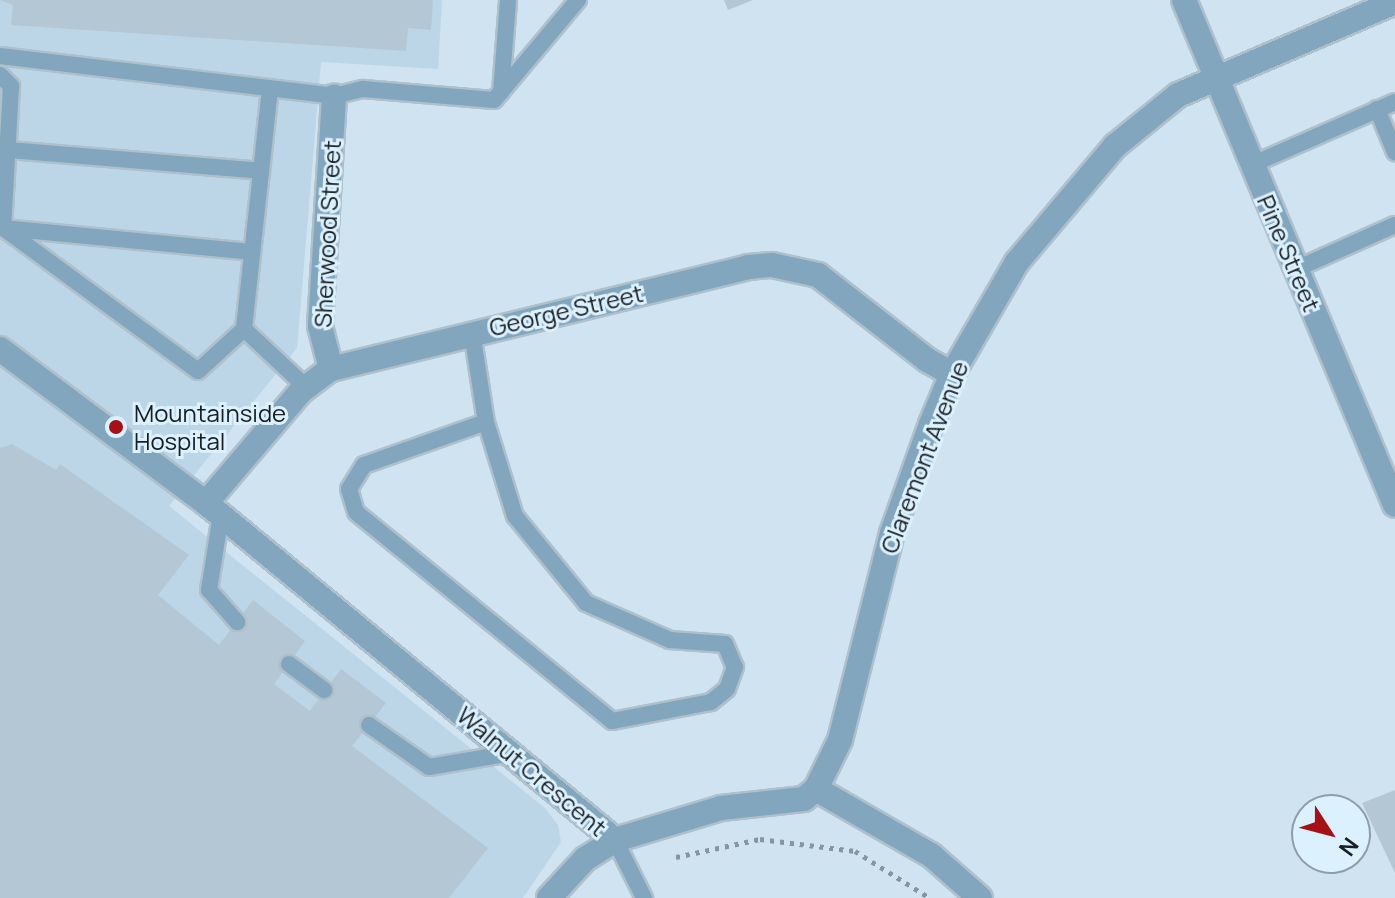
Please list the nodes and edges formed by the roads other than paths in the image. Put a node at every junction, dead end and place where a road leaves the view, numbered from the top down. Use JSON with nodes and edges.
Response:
{"nodes":[{"id":1,"x":508,"y":0,"type":"edge"},
{"id":2,"x":578,"y":0,"type":"edge"},
{"id":3,"x":1184,"y":0,"type":"edge"},
{"id":4,"x":1395,"y":2,"type":"edge"},
{"id":5,"x":0,"y":56,"type":"edge"},
{"id":6,"x":0,"y":75,"type":"edge"},
{"id":7,"x":1218,"y":76,"type":"junction"},
{"id":8,"x":270,"y":89,"type":"junction"},
{"id":9,"x":501,"y":92,"type":"junction"},
{"id":10,"x":334,"y":96,"type":"junction"},
{"id":11,"x":1395,"y":102,"type":"edge"},
{"id":12,"x":1377,"y":109,"type":"junction"},
{"id":13,"x":8,"y":150,"type":"junction"},
{"id":14,"x":1395,"y":152,"type":"edge"},
{"id":15,"x":1251,"y":165,"type":"junction"},
{"id":16,"x":261,"y":171,"type":"junction"},
{"id":17,"x":1395,"y":225,"type":"edge"},
{"id":18,"x":3,"y":228,"type":"junction"},
{"id":19,"x":251,"y":252,"type":"junction"},
{"id":20,"x":1296,"y":269,"type":"junction"},
{"id":21,"x":244,"y":329,"type":"junction"},
{"id":22,"x":472,"y":332,"type":"junction"},
{"id":23,"x":0,"y":349,"type":"edge"},
{"id":24,"x":331,"y":369,"type":"junction"},
{"id":25,"x":952,"y":374,"type":"junction"},
{"id":26,"x":306,"y":387,"type":"junction"},
{"id":27,"x":486,"y":422,"type":"junction"},
{"id":28,"x":1395,"y":505,"type":"edge"},
{"id":29,"x":214,"y":509,"type":"junction"},
{"id":30,"x":237,"y":622,"type":"dead end"},
{"id":31,"x":289,"y":664,"type":"dead end"},
{"id":32,"x":324,"y":690,"type":"dead end"},
{"id":33,"x":369,"y":725,"type":"dead end"},
{"id":34,"x":511,"y":753,"type":"junction"},
{"id":35,"x":816,"y":789,"type":"junction"},
{"id":36,"x":615,"y":840,"type":"junction"},
{"id":37,"x":549,"y":898,"type":"edge"},
{"id":38,"x":644,"y":898,"type":"edge"},
{"id":39,"x":980,"y":898,"type":"edge"}],
"edges":[{"from":1,"to":9,"type":"lane"},
{"from":2,"to":9,"type":"lane"},
{"from":3,"to":7,"type":"street","name":"Pine Street"},
{"from":4,"to":7,"type":"street","name":"Claremont Avenue"},
{"from":5,"to":8,"type":"lane"},
{"from":6,"to":13,"type":"lane"},
{"from":7,"to":15,"type":"street","name":"Pine Street"},
{"from":7,"to":25,"type":"street","name":"Claremont Avenue"},
{"from":8,"to":10,"type":"lane"},
{"from":8,"to":16,"type":"lane"},
{"from":9,"to":10,"type":"lane"},
{"from":10,"to":24,"type":"street","name":"Sherwood Street"},
{"from":11,"to":12,"type":"lane"},
{"from":12,"to":14,"type":"lane"},
{"from":12,"to":15,"type":"lane"},
{"from":13,"to":16,"type":"lane"},
{"from":13,"to":18,"type":"lane"},
{"from":15,"to":20,"type":"street","name":"Pine Street"},
{"from":16,"to":19,"type":"lane"},
{"from":17,"to":20,"type":"lane"},
{"from":18,"to":19,"type":"lane"},
{"from":18,"to":21,"type":"lane"},
{"from":19,"to":21,"type":"lane"},
{"from":20,"to":28,"type":"street","name":"Pine Street"},
{"from":21,"to":26,"type":"lane"},
{"from":22,"to":24,"type":"street","name":"George Street"},
{"from":22,"to":25,"type":"street","name":"George Street"},
{"from":22,"to":27,"type":"lane"},
{"from":23,"to":29,"type":"street","name":"Walnut Crescent"},
{"from":24,"to":26,"type":"street","name":"George Street"},
{"from":25,"to":35,"type":"street","name":"Claremont Avenue"},
{"from":26,"to":29,"type":"street","name":"George Street"},
{"from":27,"to":27,"type":"lane"},
{"from":29,"to":30,"type":"lane"},
{"from":29,"to":34,"type":"street","name":"Walnut Crescent"},
{"from":31,"to":32,"type":"lane"},
{"from":33,"to":34,"type":"lane"},
{"from":34,"to":36,"type":"street","name":"Walnut Crescent"},
{"from":35,"to":36,"type":"street","name":"Walnut Crescent"},
{"from":35,"to":39,"type":"street"},
{"from":36,"to":37,"type":"street"},
{"from":36,"to":38,"type":"lane"}]}
